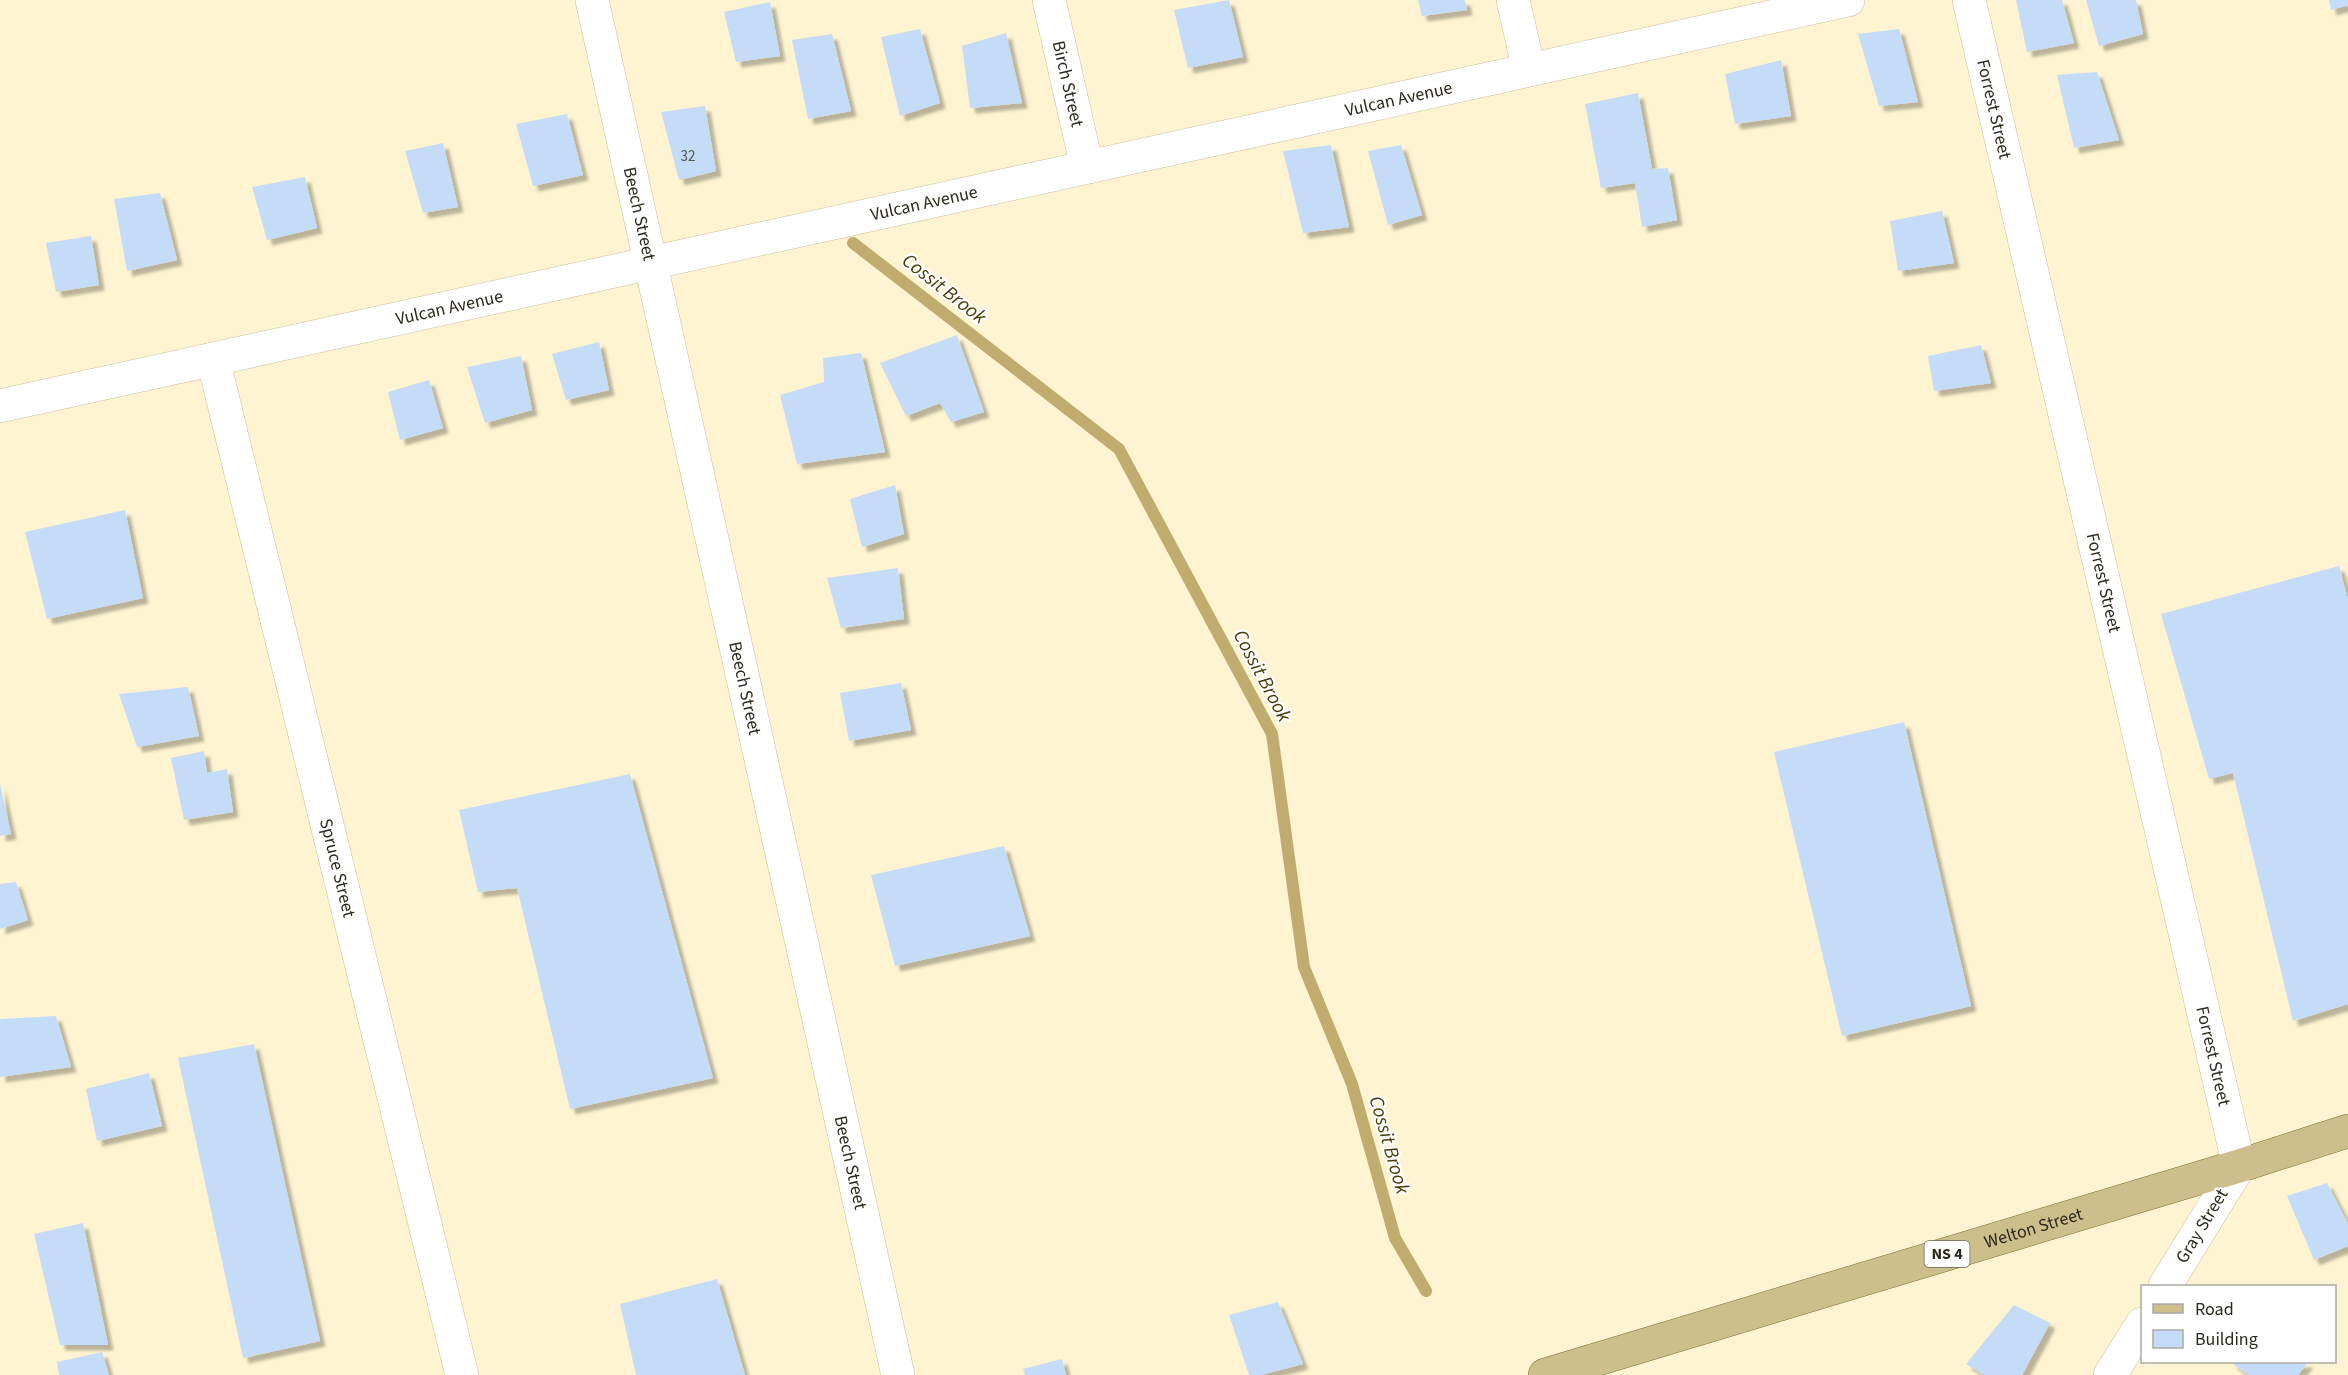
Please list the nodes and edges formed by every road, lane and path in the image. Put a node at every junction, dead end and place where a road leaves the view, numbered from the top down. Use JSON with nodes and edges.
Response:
{"nodes":[{"id":1,"x":592,"y":0,"type":"edge"},
{"id":2,"x":1049,"y":0,"type":"edge"},
{"id":3,"x":1513,"y":0,"type":"edge"},
{"id":4,"x":1848,"y":0,"type":"edge"},
{"id":5,"x":1969,"y":0,"type":"edge"},
{"id":6,"x":1529,"y":70,"type":"junction"},
{"id":7,"x":1087,"y":167,"type":"junction"},
{"id":8,"x":651,"y":263,"type":"junction"},
{"id":9,"x":213,"y":359,"type":"junction"},
{"id":10,"x":0,"y":406,"type":"edge"},
{"id":11,"x":2348,"y":1131,"type":"edge"},
{"id":12,"x":2239,"y":1166,"type":"junction"},
{"id":13,"x":2166,"y":1285,"type":"edge"},
{"id":14,"x":2141,"y":1326,"type":"edge"},
{"id":15,"x":2120,"y":1371,"type":"edge"},
{"id":16,"x":462,"y":1375,"type":"edge"},
{"id":17,"x":898,"y":1375,"type":"edge"},
{"id":18,"x":1545,"y":1375,"type":"edge"}],
"edges":[{"from":1,"to":8,"type":"street","name":"Beech Street"},
{"from":2,"to":7,"type":"street","name":"Birch Street"},
{"from":3,"to":6,"type":"street"},
{"from":4,"to":6,"type":"street","name":"Vulcan Avenue"},
{"from":5,"to":12,"type":"street","name":"Forrest Street"},
{"from":6,"to":7,"type":"street","name":"Vulcan Avenue"},
{"from":7,"to":8,"type":"street","name":"Vulcan Avenue"},
{"from":8,"to":9,"type":"street","name":"Vulcan Avenue"},
{"from":8,"to":17,"type":"street","name":"Beech Street"},
{"from":9,"to":10,"type":"street","name":"Vulcan Avenue"},
{"from":9,"to":16,"type":"street","name":"Spruce Street"},
{"from":11,"to":12,"type":"main road","name":"Welton Street","number":"NS 4"},
{"from":12,"to":13,"type":"street","name":"Gray Street"},
{"from":12,"to":18,"type":"main road","name":"Welton Street","number":"NS 4"},
{"from":14,"to":15,"type":"street"}]}
